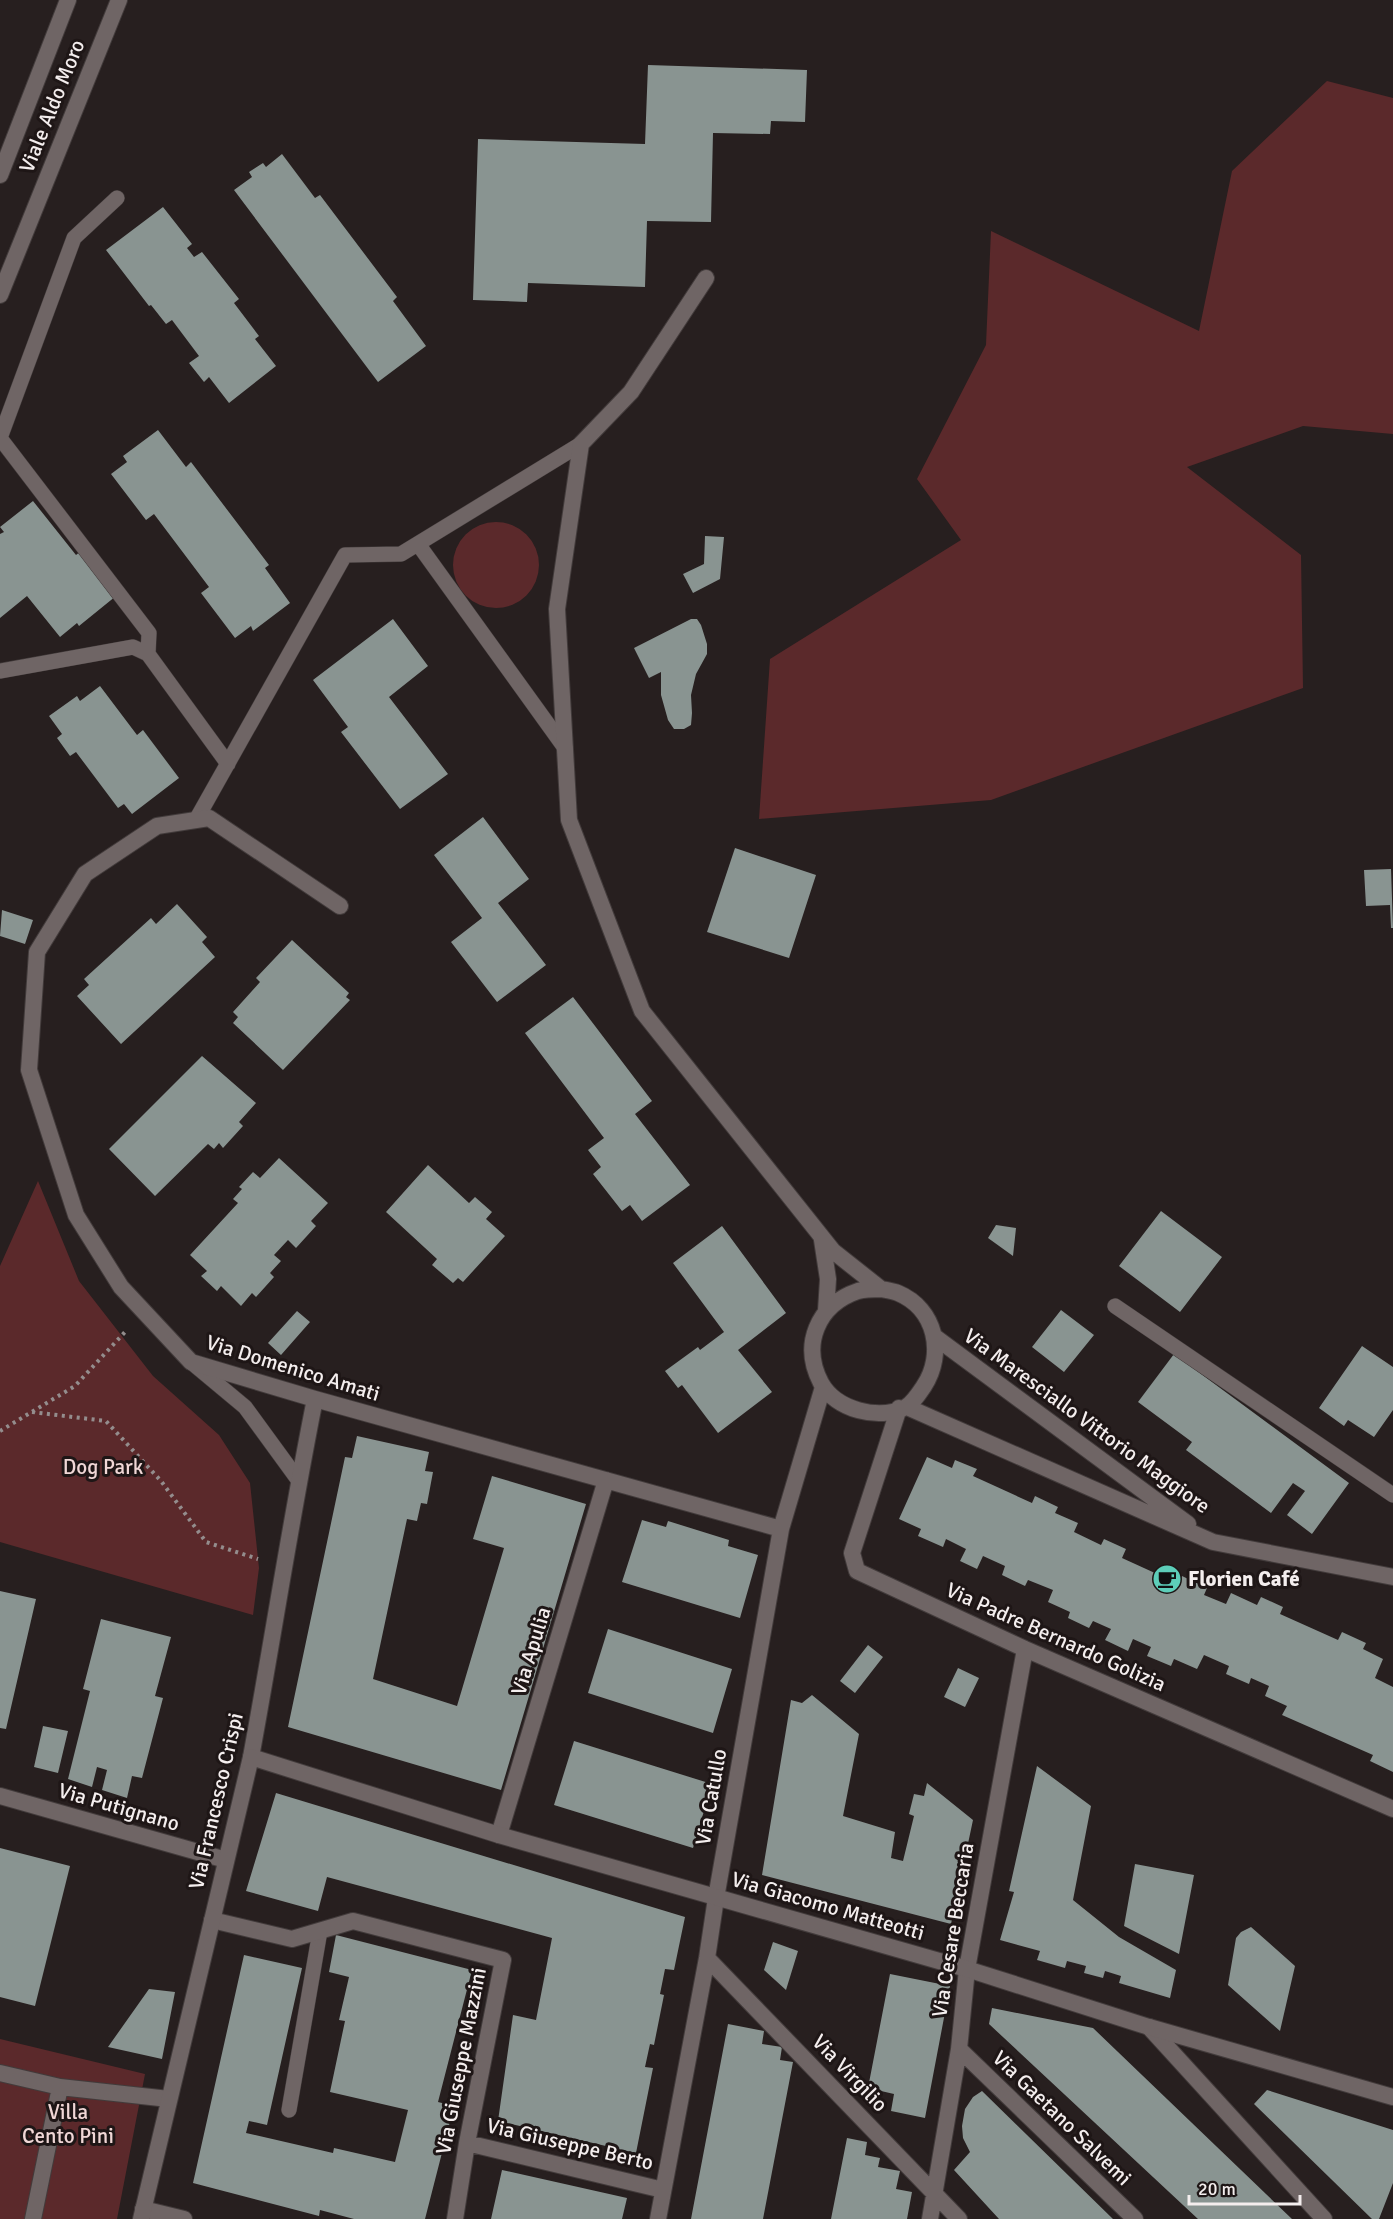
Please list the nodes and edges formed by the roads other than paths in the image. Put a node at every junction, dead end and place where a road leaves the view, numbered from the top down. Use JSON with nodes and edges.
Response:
{"nodes":[{"id":1,"x":68,"y":0,"type":"edge"},
{"id":2,"x":119,"y":0,"type":"edge"},
{"id":3,"x":0,"y":175,"type":"edge"},
{"id":4,"x":117,"y":198,"type":"dead end"},
{"id":5,"x":706,"y":278,"type":"dead end"},
{"id":6,"x":0,"y":295,"type":"edge"},
{"id":7,"x":0,"y":438,"type":"edge"},
{"id":8,"x":580,"y":444,"type":"junction"},
{"id":9,"x":418,"y":544,"type":"junction"},
{"id":10,"x":148,"y":654,"type":"junction"},
{"id":11,"x":0,"y":671,"type":"edge"},
{"id":12,"x":565,"y":748,"type":"junction"},
{"id":13,"x":228,"y":764,"type":"junction"},
{"id":14,"x":196,"y":820,"type":"junction"},
{"id":15,"x":340,"y":906,"type":"dead end"},
{"id":16,"x":822,"y":1239,"type":"junction"},
{"id":17,"x":880,"y":1289,"type":"junction"},
{"id":18,"x":1115,"y":1306,"type":"dead end"},
{"id":19,"x":826,"y":1311,"type":"junction"},
{"id":20,"x":934,"y":1337,"type":"junction"},
{"id":21,"x":191,"y":1362,"type":"junction"},
{"id":22,"x":824,"y":1387,"type":"junction"},
{"id":23,"x":315,"y":1399,"type":"junction"},
{"id":24,"x":903,"y":1407,"type":"junction"},
{"id":25,"x":606,"y":1480,"type":"junction"},
{"id":26,"x":299,"y":1481,"type":"junction"},
{"id":27,"x":1393,"y":1495,"type":"edge"},
{"id":28,"x":781,"y":1529,"type":"junction"},
{"id":29,"x":1213,"y":1542,"type":"junction"},
{"id":30,"x":1393,"y":1577,"type":"edge"},
{"id":31,"x":1024,"y":1649,"type":"junction"},
{"id":32,"x":251,"y":1757,"type":"junction"},
{"id":33,"x":0,"y":1796,"type":"edge"},
{"id":34,"x":1393,"y":1809,"type":"edge"},
{"id":35,"x":499,"y":1834,"type":"junction"},
{"id":36,"x":226,"y":1860,"type":"junction"},
{"id":37,"x":716,"y":1898,"type":"junction"},
{"id":38,"x":212,"y":1920,"type":"junction"},
{"id":39,"x":320,"y":1931,"type":"junction"},
{"id":40,"x":707,"y":1958,"type":"junction"},
{"id":41,"x":967,"y":1969,"type":"junction"},
{"id":42,"x":1149,"y":2027,"type":"junction"},
{"id":43,"x":958,"y":2049,"type":"junction"},
{"id":44,"x":0,"y":2073,"type":"edge"},
{"id":45,"x":60,"y":2087,"type":"junction"},
{"id":46,"x":1393,"y":2097,"type":"edge"},
{"id":47,"x":169,"y":2099,"type":"junction"},
{"id":48,"x":289,"y":2110,"type":"dead end"},
{"id":49,"x":467,"y":2143,"type":"junction"},
{"id":50,"x":663,"y":2190,"type":"junction"},
{"id":51,"x":934,"y":2192,"type":"junction"},
{"id":52,"x":142,"y":2214,"type":"edge"},
{"id":53,"x":33,"y":2219,"type":"edge"},
{"id":54,"x":184,"y":2219,"type":"edge"},
{"id":55,"x":455,"y":2219,"type":"edge"},
{"id":56,"x":658,"y":2219,"type":"edge"},
{"id":57,"x":930,"y":2219,"type":"edge"},
{"id":58,"x":959,"y":2219,"type":"edge"},
{"id":59,"x":1135,"y":2219,"type":"edge"},
{"id":60,"x":1324,"y":2219,"type":"edge"}],
"edges":[{"from":1,"to":3,"type":"street","name":"Viale Aldo Moro"},
{"from":2,"to":6,"type":"street","name":"Viale Aldo Moro"},
{"from":4,"to":7,"type":"lane"},
{"from":5,"to":8,"type":"street"},
{"from":7,"to":10,"type":"lane"},
{"from":8,"to":9,"type":"lane"},
{"from":8,"to":12,"type":"street"},
{"from":9,"to":12,"type":"lane"},
{"from":9,"to":13,"type":"lane"},
{"from":10,"to":11,"type":"lane"},
{"from":10,"to":13,"type":"lane"},
{"from":12,"to":16,"type":"street"},
{"from":13,"to":14,"type":"lane"},
{"from":14,"to":15,"type":"street","name":"Via Domenico Amati"},
{"from":14,"to":21,"type":"street","name":"Via Domenico Amati"},
{"from":16,"to":17,"type":"street"},
{"from":16,"to":19,"type":"street"},
{"from":17,"to":19,"type":"street"},
{"from":17,"to":20,"type":"street"},
{"from":18,"to":27,"type":"lane"},
{"from":19,"to":22,"type":"street"},
{"from":20,"to":24,"type":"street"},
{"from":20,"to":29,"type":"street","name":"Via Maresciallo Vittorio Maggiore"},
{"from":21,"to":23,"type":"street","name":"Via Domenico Amati"},
{"from":21,"to":26,"type":"lane"},
{"from":22,"to":24,"type":"street"},
{"from":22,"to":28,"type":"street","name":"Via Catullo"},
{"from":23,"to":25,"type":"street","name":"Via Domenico Amati"},
{"from":23,"to":26,"type":"street","name":"Via Francesco Crispi"},
{"from":24,"to":29,"type":"street","name":"Via Maresciallo Vittorio Maggiore"},
{"from":24,"to":31,"type":"street","name":"Via Padre Bernardo Golizia"},
{"from":25,"to":28,"type":"street","name":"Via Domenico Amati"},
{"from":25,"to":35,"type":"street","name":"Via Apulia"},
{"from":26,"to":32,"type":"street","name":"Via Francesco Crispi"},
{"from":28,"to":37,"type":"street","name":"Via Catullo"},
{"from":29,"to":30,"type":"street","name":"Via Maresciallo Vittorio Maggiore"},
{"from":31,"to":34,"type":"street","name":"Via Padre Bernardo Golizia"},
{"from":31,"to":41,"type":"street","name":"Via Cesare Beccaria"},
{"from":32,"to":35,"type":"street","name":"Via Giacomo Matteotti"},
{"from":32,"to":36,"type":"street","name":"Via Francesco Crispi"},
{"from":33,"to":36,"type":"street","name":"Via Putignano"},
{"from":35,"to":37,"type":"street","name":"Via Giacomo Matteotti"},
{"from":36,"to":38,"type":"street","name":"Via Francesco Crispi"},
{"from":37,"to":40,"type":"street","name":"Via Catullo"},
{"from":37,"to":41,"type":"street","name":"Via Giacomo Matteotti"},
{"from":38,"to":39,"type":"street","name":"Via Giuseppe Mazzini"},
{"from":38,"to":47,"type":"street","name":"Via Francesco Crispi"},
{"from":39,"to":48,"type":"lane"},
{"from":39,"to":49,"type":"street","name":"Via Giuseppe Mazzini"},
{"from":40,"to":50,"type":"street","name":"Via Catullo"},
{"from":40,"to":51,"type":"street","name":"Via Virgilio"},
{"from":41,"to":42,"type":"street","name":"Via Giacomo Matteotti"},
{"from":41,"to":43,"type":"street","name":"Via Cesare Beccaria"},
{"from":42,"to":46,"type":"street","name":"Via Giacomo Matteotti"},
{"from":42,"to":60,"type":"street"},
{"from":43,"to":51,"type":"street","name":"Via Cesare Beccaria"},
{"from":43,"to":59,"type":"street","name":"Via Gaetano Salvemi"},
{"from":44,"to":45,"type":"street"},
{"from":45,"to":47,"type":"street"},
{"from":45,"to":53,"type":"street"},
{"from":47,"to":52,"type":"street","name":"Via Francesco Crispi"},
{"from":49,"to":50,"type":"street","name":"Via Giuseppe Berto"},
{"from":49,"to":55,"type":"street","name":"Via Giuseppe Mazzini"},
{"from":50,"to":56,"type":"street","name":"Via Catullo"},
{"from":51,"to":57,"type":"street","name":"Via Cesare Beccaria"},
{"from":51,"to":58,"type":"street","name":"Via Virgilio"},
{"from":52,"to":54,"type":"street"}]}
